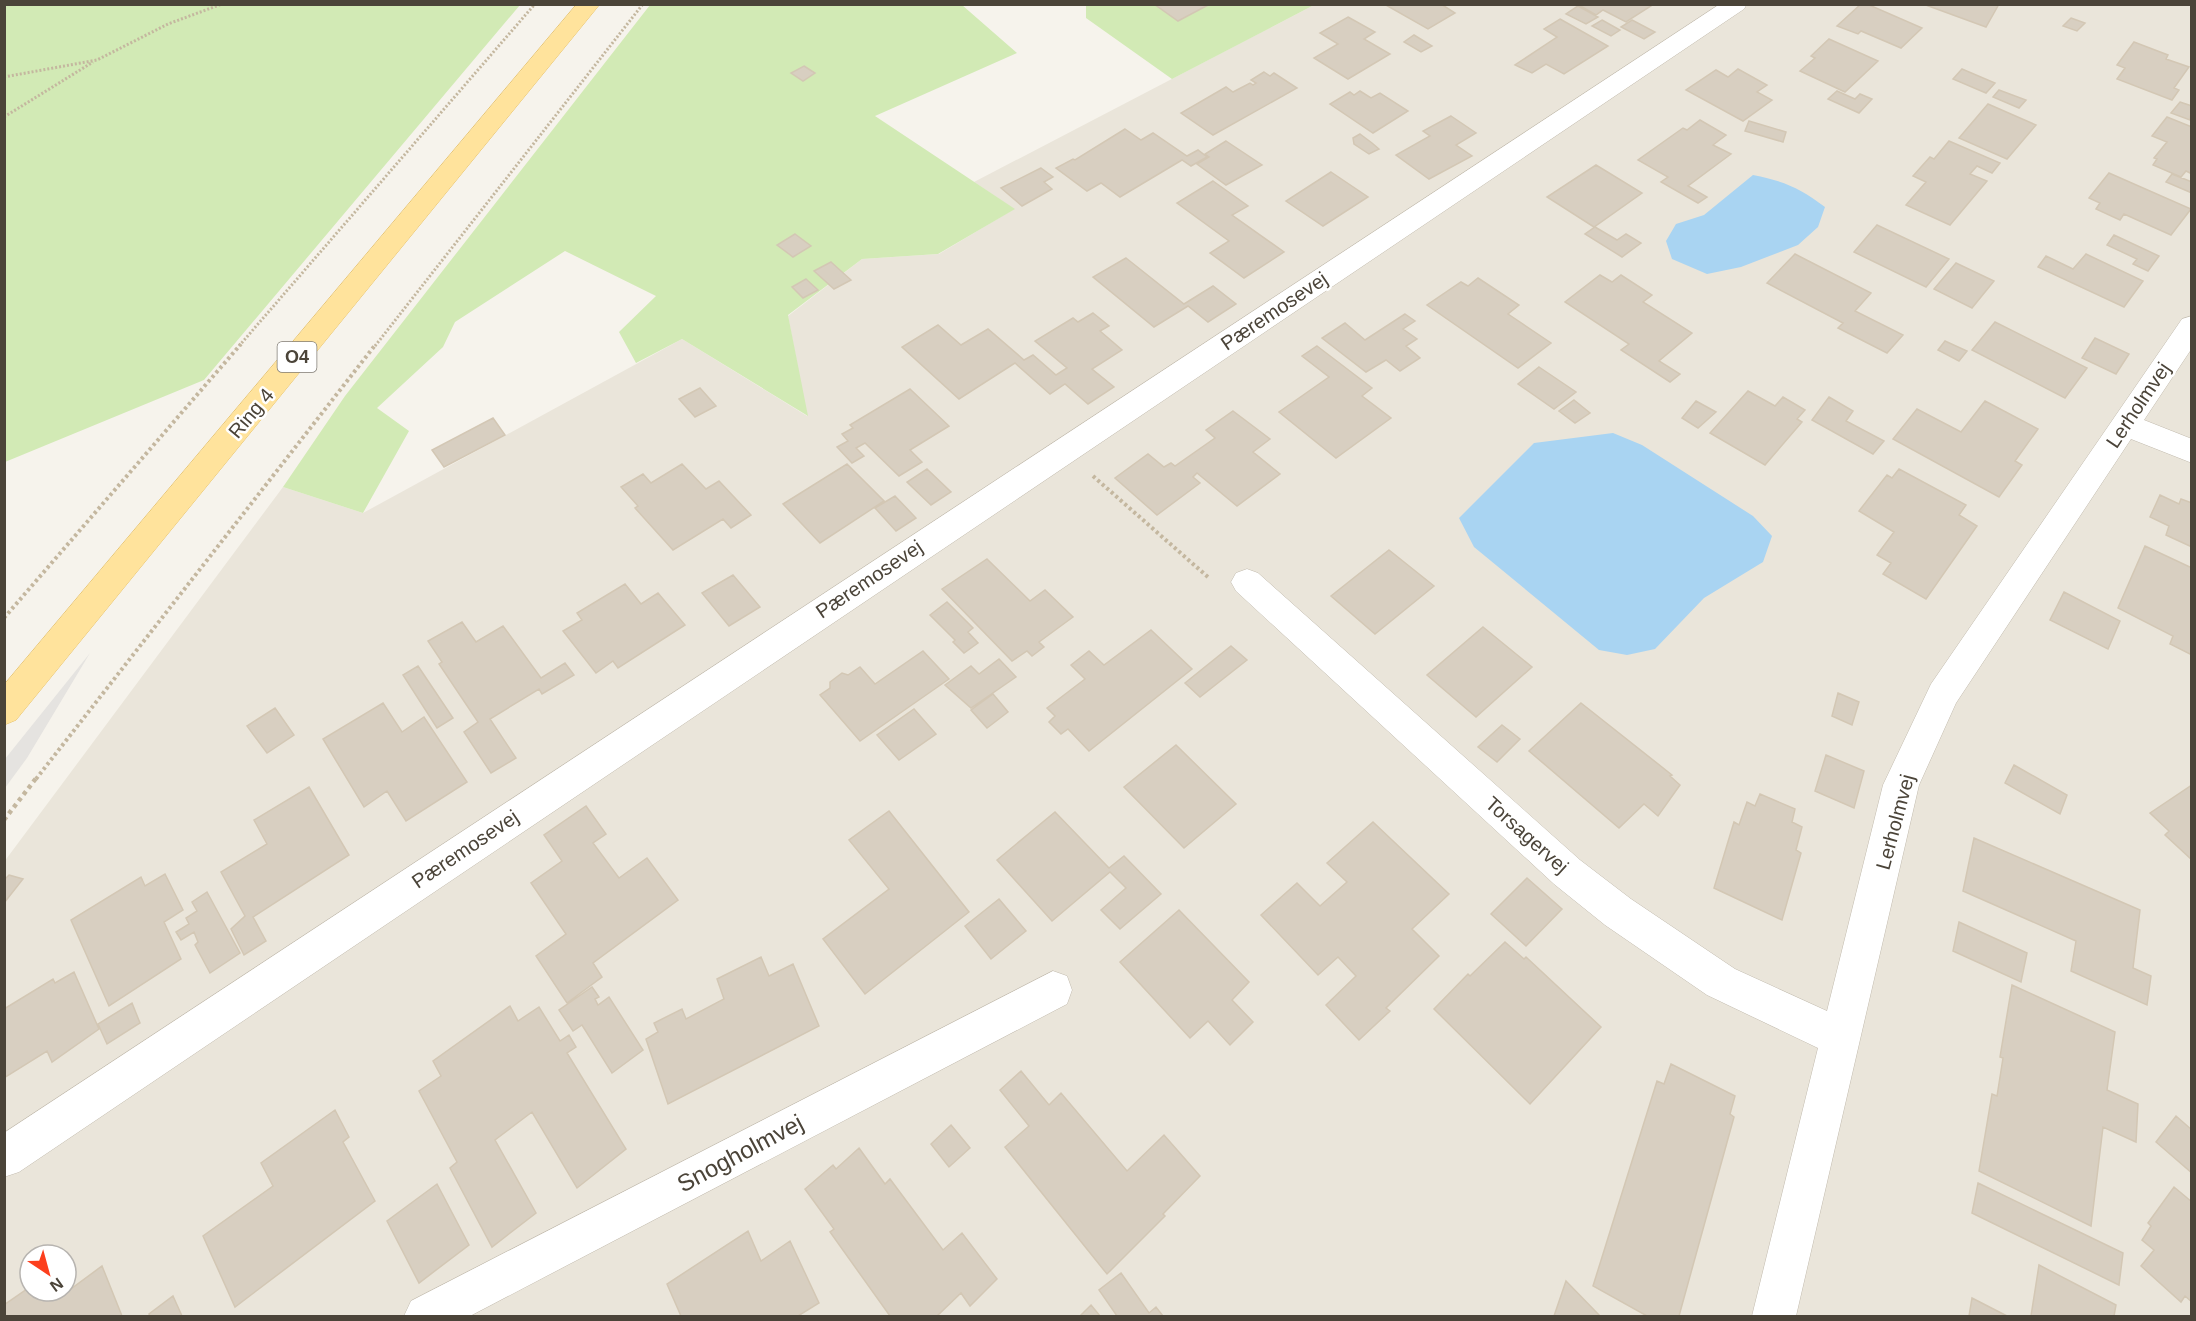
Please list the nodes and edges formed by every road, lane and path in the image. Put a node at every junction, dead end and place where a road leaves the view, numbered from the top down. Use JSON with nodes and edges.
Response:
{"nodes":[{"id":1,"x":222,"y":4,"type":"edge"},
{"id":2,"x":535,"y":4,"type":"edge"},
{"id":3,"x":589,"y":4,"type":"edge"},
{"id":4,"x":643,"y":4,"type":"edge"},
{"id":5,"x":1736,"y":4,"type":"edge"},
{"id":6,"x":97,"y":60,"type":"junction"},
{"id":7,"x":4,"y":76,"type":"edge"},
{"id":8,"x":4,"y":117,"type":"edge"},
{"id":9,"x":2192,"y":326,"type":"edge"},
{"id":10,"x":2125,"y":423,"type":"junction"},
{"id":11,"x":1062,"y":450,"type":"junction"},
{"id":12,"x":2192,"y":452,"type":"edge"},
{"id":13,"x":1204,"y":572,"type":"dead end"},
{"id":14,"x":1247,"y":582,"type":"dead end"},
{"id":15,"x":4,"y":618,"type":"edge"},
{"id":16,"x":4,"y":710,"type":"edge"},
{"id":17,"x":4,"y":820,"type":"edge"},
{"id":18,"x":1053,"y":990,"type":"dead end"},
{"id":19,"x":1841,"y":1038,"type":"junction"},
{"id":20,"x":4,"y":1157,"type":"edge"},
{"id":21,"x":426,"y":1317,"type":"edge"},
{"id":22,"x":1774,"y":1317,"type":"edge"}],
"edges":[{"from":1,"to":6,"type":"path"},
{"from":2,"to":15,"type":"path"},
{"from":3,"to":16,"type":"main road","name":"Ring 4","number":"O4"},
{"from":4,"to":17,"type":"path"},
{"from":5,"to":11,"type":"street","name":"Pæremosevej"},
{"from":6,"to":7,"type":"path"},
{"from":6,"to":8,"type":"path"},
{"from":9,"to":10,"type":"street","name":"Lerholmvej"},
{"from":10,"to":12,"type":"street"},
{"from":10,"to":19,"type":"street","name":"Lerholmvej"},
{"from":11,"to":13,"type":"path"},
{"from":11,"to":20,"type":"street","name":"Pæremosevej"},
{"from":14,"to":19,"type":"street","name":"Torsagervej"},
{"from":18,"to":21,"type":"street","name":"Snogholmvej"},
{"from":19,"to":22,"type":"street","name":"Lerholmvej"}]}
